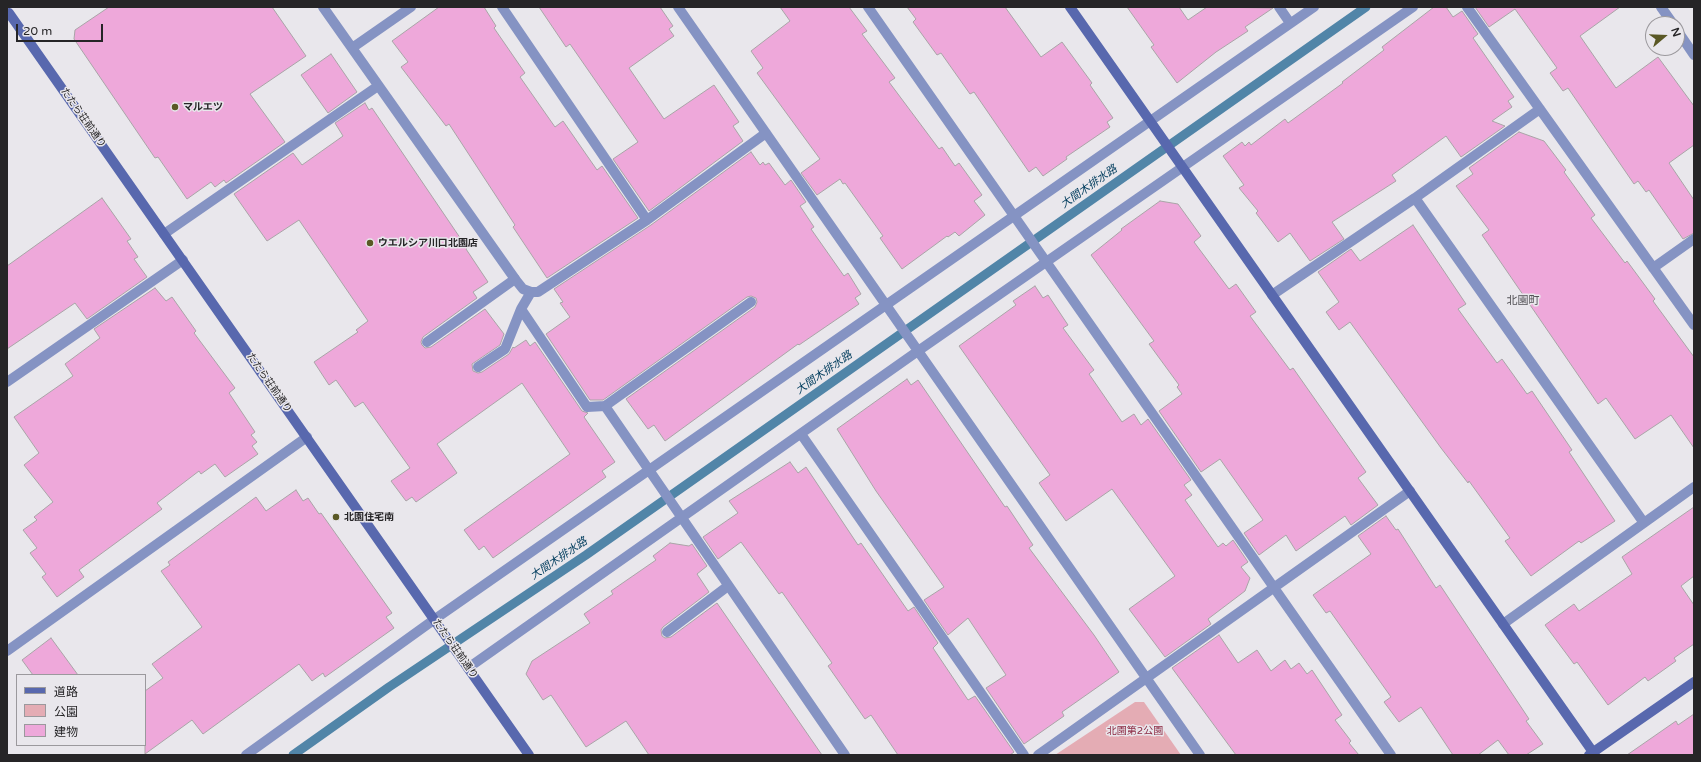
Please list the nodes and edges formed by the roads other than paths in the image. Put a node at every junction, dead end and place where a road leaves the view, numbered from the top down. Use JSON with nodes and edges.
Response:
{"nodes":[{"id":1,"x":323,"y":7,"type":"edge"},
{"id":2,"x":411,"y":7,"type":"edge"},
{"id":3,"x":502,"y":7,"type":"edge"},
{"id":4,"x":678,"y":7,"type":"edge"},
{"id":5,"x":868,"y":7,"type":"edge"},
{"id":6,"x":1070,"y":7,"type":"edge"},
{"id":7,"x":1279,"y":7,"type":"edge"},
{"id":8,"x":1314,"y":7,"type":"edge"},
{"id":9,"x":1413,"y":7,"type":"edge"},
{"id":10,"x":1467,"y":7,"type":"edge"},
{"id":11,"x":1661,"y":7,"type":"edge"},
{"id":12,"x":11,"y":11,"type":"edge"},
{"id":13,"x":1667,"y":16,"type":"edge"},
{"id":14,"x":1290,"y":23,"type":"junction"},
{"id":15,"x":1685,"y":42,"type":"edge"},
{"id":16,"x":352,"y":48,"type":"junction"},
{"id":17,"x":1694,"y":55,"type":"edge"},
{"id":18,"x":378,"y":86,"type":"junction"},
{"id":19,"x":1540,"y":109,"type":"junction"},
{"id":20,"x":1150,"y":121,"type":"junction"},
{"id":21,"x":766,"y":133,"type":"junction"},
{"id":22,"x":1182,"y":166,"type":"junction"},
{"id":23,"x":1415,"y":198,"type":"junction"},
{"id":24,"x":1014,"y":216,"type":"junction"},
{"id":25,"x":647,"y":220,"type":"junction"},
{"id":26,"x":164,"y":234,"type":"junction"},
{"id":27,"x":1694,"y":239,"type":"edge"},
{"id":28,"x":183,"y":260,"type":"junction"},
{"id":29,"x":1047,"y":262,"type":"junction"},
{"id":30,"x":1653,"y":268,"type":"junction"},
{"id":31,"x":515,"y":279,"type":"junction"},
{"id":32,"x":531,"y":292,"type":"junction"},
{"id":33,"x":1272,"y":295,"type":"junction"},
{"id":34,"x":751,"y":302,"type":"dead end"},
{"id":35,"x":886,"y":305,"type":"junction"},
{"id":36,"x":522,"y":309,"type":"junction"},
{"id":37,"x":1694,"y":325,"type":"edge"},
{"id":38,"x":428,"y":342,"type":"dead end"},
{"id":39,"x":918,"y":351,"type":"junction"},
{"id":40,"x":478,"y":367,"type":"dead end"},
{"id":41,"x":7,"y":382,"type":"edge"},
{"id":42,"x":605,"y":406,"type":"junction"},
{"id":43,"x":801,"y":434,"type":"junction"},
{"id":44,"x":307,"y":437,"type":"junction"},
{"id":45,"x":649,"y":470,"type":"junction"},
{"id":46,"x":1694,"y":487,"type":"edge"},
{"id":47,"x":1410,"y":491,"type":"junction"},
{"id":48,"x":681,"y":517,"type":"junction"},
{"id":49,"x":1644,"y":524,"type":"junction"},
{"id":50,"x":728,"y":586,"type":"junction"},
{"id":51,"x":1274,"y":588,"type":"junction"},
{"id":52,"x":435,"y":619,"type":"junction"},
{"id":53,"x":1503,"y":624,"type":"junction"},
{"id":54,"x":667,"y":632,"type":"dead end"},
{"id":55,"x":7,"y":651,"type":"edge"},
{"id":56,"x":466,"y":663,"type":"junction"},
{"id":57,"x":1147,"y":678,"type":"junction"},
{"id":58,"x":1694,"y":682,"type":"edge"},
{"id":59,"x":1592,"y":754,"type":"edge"},
{"id":60,"x":246,"y":755,"type":"edge"},
{"id":61,"x":529,"y":755,"type":"edge"},
{"id":62,"x":845,"y":755,"type":"edge"},
{"id":63,"x":1024,"y":755,"type":"edge"},
{"id":64,"x":1038,"y":755,"type":"edge"},
{"id":65,"x":1200,"y":755,"type":"edge"},
{"id":66,"x":1391,"y":755,"type":"edge"}],
"edges":[{"from":1,"to":16,"type":"street"},
{"from":2,"to":16,"type":"street"},
{"from":3,"to":25,"type":"street"},
{"from":4,"to":21,"type":"street"},
{"from":5,"to":24,"type":"street"},
{"from":6,"to":20,"type":"street"},
{"from":7,"to":14,"type":"street"},
{"from":8,"to":14,"type":"street"},
{"from":9,"to":22,"type":"street"},
{"from":10,"to":19,"type":"street"},
{"from":11,"to":13,"type":"street"},
{"from":12,"to":26,"type":"street","name":"たたら荘前通り"},
{"from":14,"to":20,"type":"street"},
{"from":15,"to":17,"type":"street"},
{"from":16,"to":18,"type":"street"},
{"from":18,"to":26,"type":"street"},
{"from":18,"to":31,"type":"street"},
{"from":19,"to":23,"type":"street"},
{"from":19,"to":30,"type":"street"},
{"from":20,"to":22,"type":"street"},
{"from":20,"to":24,"type":"street"},
{"from":21,"to":25,"type":"street"},
{"from":21,"to":35,"type":"street"},
{"from":22,"to":29,"type":"street"},
{"from":22,"to":33,"type":"street"},
{"from":23,"to":33,"type":"street"},
{"from":23,"to":49,"type":"street"},
{"from":24,"to":29,"type":"street"},
{"from":24,"to":35,"type":"street"},
{"from":25,"to":32,"type":"street"},
{"from":26,"to":28,"type":"street","name":"たたら荘前通り"},
{"from":27,"to":30,"type":"street"},
{"from":28,"to":41,"type":"street"},
{"from":28,"to":44,"type":"street","name":"たたら荘前通り"},
{"from":29,"to":39,"type":"street"},
{"from":29,"to":51,"type":"street"},
{"from":30,"to":37,"type":"street"},
{"from":31,"to":32,"type":"street"},
{"from":31,"to":38,"type":"street"},
{"from":32,"to":36,"type":"street"},
{"from":33,"to":47,"type":"street"},
{"from":34,"to":42,"type":"street"},
{"from":35,"to":39,"type":"street"},
{"from":35,"to":45,"type":"street"},
{"from":36,"to":40,"type":"street"},
{"from":36,"to":42,"type":"street"},
{"from":39,"to":43,"type":"street"},
{"from":39,"to":57,"type":"street"},
{"from":42,"to":45,"type":"street"},
{"from":43,"to":48,"type":"street"},
{"from":43,"to":63,"type":"street"},
{"from":44,"to":52,"type":"street","name":"たたら荘前通り"},
{"from":44,"to":55,"type":"street"},
{"from":45,"to":48,"type":"street"},
{"from":45,"to":52,"type":"street"},
{"from":46,"to":49,"type":"street"},
{"from":47,"to":51,"type":"street"},
{"from":47,"to":53,"type":"street"},
{"from":48,"to":50,"type":"street"},
{"from":48,"to":56,"type":"street"},
{"from":49,"to":53,"type":"street"},
{"from":50,"to":54,"type":"street"},
{"from":50,"to":62,"type":"street"},
{"from":51,"to":57,"type":"street"},
{"from":51,"to":66,"type":"street"},
{"from":52,"to":56,"type":"street","name":"たたら荘前通り"},
{"from":52,"to":60,"type":"street"},
{"from":53,"to":59,"type":"street"},
{"from":56,"to":61,"type":"street","name":"たたら荘前通り"},
{"from":57,"to":64,"type":"street"},
{"from":57,"to":65,"type":"street"},
{"from":58,"to":59,"type":"street"}]}
